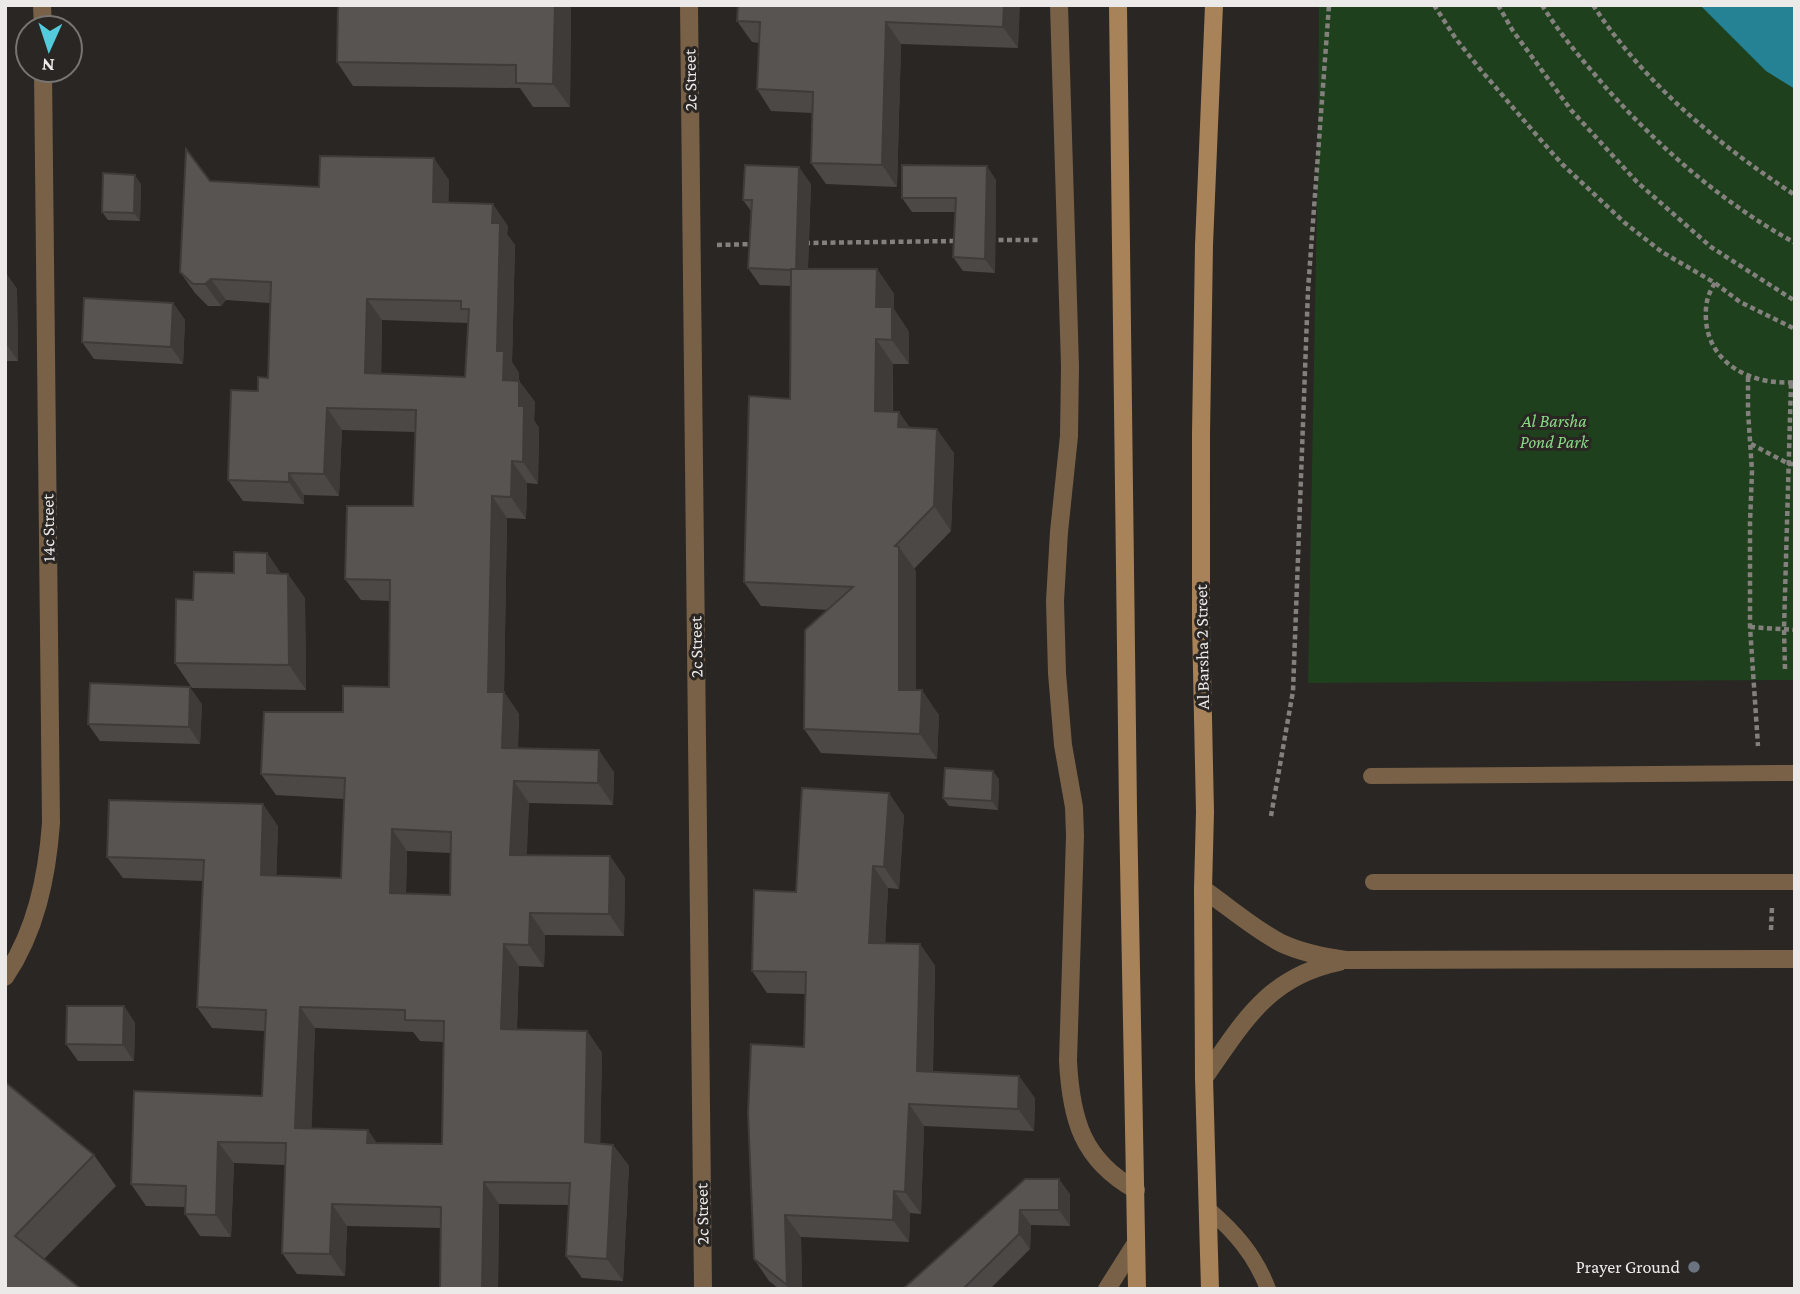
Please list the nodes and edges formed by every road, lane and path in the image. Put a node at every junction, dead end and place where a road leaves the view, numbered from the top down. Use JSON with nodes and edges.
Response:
{"nodes":[{"id":1,"x":689,"y":5,"type":"edge"},
{"id":2,"x":1059,"y":5,"type":"edge"},
{"id":3,"x":1118,"y":5,"type":"edge"},
{"id":4,"x":1214,"y":5,"type":"edge"},
{"id":5,"x":1329,"y":5,"type":"edge"},
{"id":6,"x":1434,"y":5,"type":"edge"},
{"id":7,"x":1498,"y":5,"type":"edge"},
{"id":8,"x":1542,"y":5,"type":"edge"},
{"id":9,"x":1593,"y":5,"type":"edge"},
{"id":10,"x":43,"y":84,"type":"edge"},
{"id":11,"x":1795,"y":195,"type":"edge"},
{"id":12,"x":1066,"y":239,"type":"junction"},
{"id":13,"x":983,"y":240,"type":"edge"},
{"id":14,"x":969,"y":241,"type":"edge"},
{"id":15,"x":803,"y":243,"type":"dead end"},
{"id":16,"x":1795,"y":243,"type":"edge"},
{"id":17,"x":761,"y":244,"type":"edge"},
{"id":18,"x":692,"y":245,"type":"junction"},
{"id":19,"x":1715,"y":283,"type":"junction"},
{"id":20,"x":1795,"y":300,"type":"edge"},
{"id":21,"x":1795,"y":328,"type":"edge"},
{"id":22,"x":1748,"y":377,"type":"junction"},
{"id":23,"x":1793,"y":383,"type":"edge"},
{"id":24,"x":1751,"y":444,"type":"junction"},
{"id":25,"x":1792,"y":464,"type":"edge"},
{"id":26,"x":1750,"y":627,"type":"junction"},
{"id":27,"x":1784,"y":629,"type":"junction"},
{"id":28,"x":1795,"y":630,"type":"edge"},
{"id":29,"x":1786,"y":669,"type":"dead end"},
{"id":30,"x":1760,"y":773,"type":"junction"},
{"id":31,"x":1795,"y":773,"type":"edge"},
{"id":32,"x":1371,"y":776,"type":"dead end"},
{"id":33,"x":1271,"y":816,"type":"dead end"},
{"id":34,"x":1373,"y":881,"type":"dead end"},
{"id":35,"x":1773,"y":881,"type":"junction"},
{"id":36,"x":1795,"y":881,"type":"edge"},
{"id":37,"x":1203,"y":889,"type":"junction"},
{"id":38,"x":1770,"y":959,"type":"junction"},
{"id":39,"x":1795,"y":959,"type":"edge"},
{"id":40,"x":1346,"y":960,"type":"junction"},
{"id":41,"x":5,"y":977,"type":"edge"},
{"id":42,"x":1203,"y":1079,"type":"junction"},
{"id":43,"x":1136,"y":1190,"type":"junction"},
{"id":44,"x":1208,"y":1209,"type":"junction"},
{"id":45,"x":1136,"y":1242,"type":"junction"},
{"id":46,"x":703,"y":1289,"type":"edge"},
{"id":47,"x":1107,"y":1289,"type":"edge"},
{"id":48,"x":1137,"y":1289,"type":"edge"},
{"id":49,"x":1210,"y":1289,"type":"edge"},
{"id":50,"x":1268,"y":1289,"type":"edge"}],
"edges":[{"from":1,"to":18,"type":"street","name":"2c Street"},
{"from":2,"to":12,"type":"street"},
{"from":3,"to":43,"type":"street"},
{"from":4,"to":37,"type":"street","name":"Al Barsha 2 Street"},
{"from":5,"to":33,"type":"path"},
{"from":6,"to":19,"type":"path"},
{"from":7,"to":20,"type":"path"},
{"from":8,"to":16,"type":"path"},
{"from":9,"to":11,"type":"path"},
{"from":10,"to":41,"type":"street","name":"14c Street"},
{"from":12,"to":13,"type":"path"},
{"from":12,"to":43,"type":"street"},
{"from":14,"to":15,"type":"path"},
{"from":17,"to":18,"type":"path"},
{"from":18,"to":46,"type":"street","name":"2c Street"},
{"from":19,"to":21,"type":"path"},
{"from":19,"to":22,"type":"path"},
{"from":22,"to":23,"type":"path"},
{"from":22,"to":24,"type":"path"},
{"from":23,"to":25,"type":"path"},
{"from":24,"to":25,"type":"path"},
{"from":24,"to":26,"type":"path"},
{"from":25,"to":27,"type":"path"},
{"from":26,"to":27,"type":"path"},
{"from":26,"to":30,"type":"path"},
{"from":27,"to":28,"type":"path"},
{"from":27,"to":29,"type":"path"},
{"from":30,"to":31,"type":"lane"},
{"from":30,"to":32,"type":"lane"},
{"from":34,"to":35,"type":"lane"},
{"from":35,"to":36,"type":"lane"},
{"from":35,"to":38,"type":"path"},
{"from":37,"to":40,"type":"street"},
{"from":37,"to":42,"type":"street","name":"Al Barsha 2 Street"},
{"from":38,"to":39,"type":"street"},
{"from":38,"to":40,"type":"street"},
{"from":40,"to":42,"type":"street"},
{"from":42,"to":44,"type":"street","name":"Al Barsha 2 Street"},
{"from":43,"to":45,"type":"street"},
{"from":44,"to":49,"type":"street","name":"Al Barsha 2 Street"},
{"from":44,"to":50,"type":"lane"},
{"from":45,"to":47,"type":"street"},
{"from":45,"to":48,"type":"street"}]}
